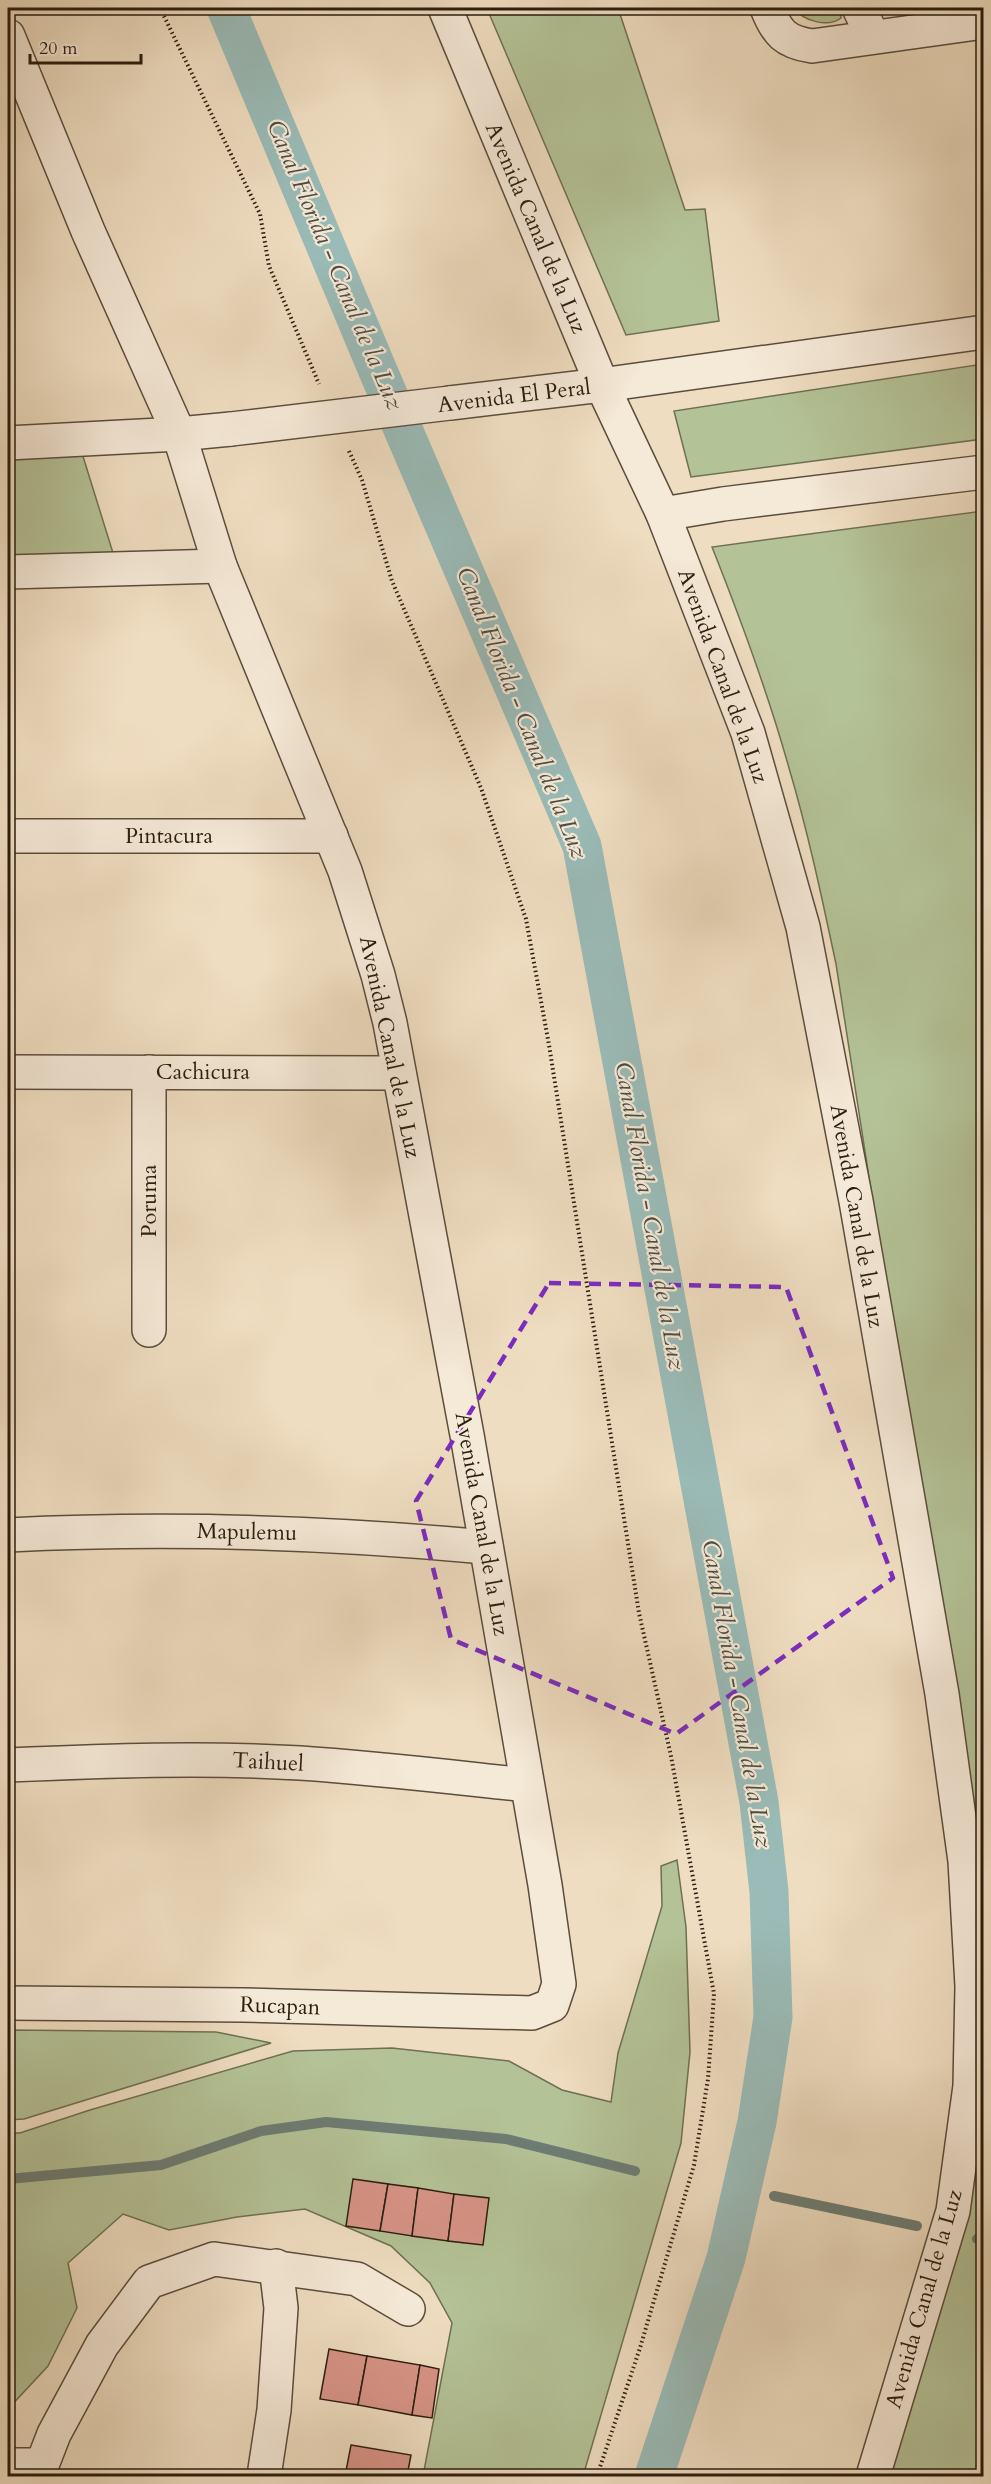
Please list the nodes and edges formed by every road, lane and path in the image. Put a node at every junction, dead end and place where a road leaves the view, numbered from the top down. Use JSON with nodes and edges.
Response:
{"nodes":[{"id":1,"x":160,"y":8,"type":"edge"},
{"id":2,"x":445,"y":8,"type":"edge"},
{"id":3,"x":767,"y":8,"type":"edge"},
{"id":4,"x":859,"y":8,"type":"edge"},
{"id":5,"x":984,"y":22,"type":"edge"},
{"id":6,"x":8,"y":36,"type":"edge"},
{"id":7,"x":873,"y":37,"type":"junction"},
{"id":8,"x":984,"y":332,"type":"edge"},
{"id":9,"x":602,"y":385,"type":"junction"},
{"id":10,"x":320,"y":387,"type":"dead end"},
{"id":11,"x":179,"y":434,"type":"junction"},
{"id":12,"x":8,"y":443,"type":"edge"},
{"id":13,"x":348,"y":449,"type":"dead end"},
{"id":14,"x":984,"y":472,"type":"edge"},
{"id":15,"x":663,"y":514,"type":"junction"},
{"id":16,"x":220,"y":566,"type":"junction"},
{"id":17,"x":8,"y":572,"type":"edge"},
{"id":18,"x":8,"y":836,"type":"edge"},
{"id":19,"x":330,"y":836,"type":"junction"},
{"id":20,"x":8,"y":1072,"type":"edge"},
{"id":21,"x":149,"y":1072,"type":"junction"},
{"id":22,"x":399,"y":1073,"type":"junction"},
{"id":23,"x":149,"y":1330,"type":"dead end"},
{"id":24,"x":8,"y":1535,"type":"edge"},
{"id":25,"x":486,"y":1547,"type":"junction"},
{"id":26,"x":8,"y":1765,"type":"edge"},
{"id":27,"x":527,"y":1785,"type":"junction"},
{"id":28,"x":8,"y":2003,"type":"edge"},
{"id":29,"x":552,"y":2005,"type":"joint"},
{"id":30,"x":276,"y":2266,"type":"junction"},
{"id":31,"x":408,"y":2309,"type":"dead end"},
{"id":32,"x":8,"y":2465,"type":"edge"},
{"id":33,"x":50,"y":2471,"type":"edge"},
{"id":34,"x":264,"y":2476,"type":"edge"},
{"id":35,"x":597,"y":2476,"type":"edge"},
{"id":36,"x":873,"y":2476,"type":"edge"}],
"edges":[{"from":1,"to":10,"type":"path"},
{"from":2,"to":9,"type":"street","name":"Avenida Canal de la Luz"},
{"from":3,"to":7,"type":"street"},
{"from":4,"to":7,"type":"street"},
{"from":5,"to":7,"type":"street"},
{"from":6,"to":11,"type":"street","name":"Avenida Canal de la Luz"},
{"from":8,"to":9,"type":"street","name":"Avenida El Peral"},
{"from":9,"to":11,"type":"street","name":"Avenida El Peral","bridge":true},
{"from":9,"to":15,"type":"street","name":"Avenida Canal de la Luz"},
{"from":11,"to":12,"type":"street","name":"Avenida El Peral"},
{"from":11,"to":16,"type":"street","name":"Avenida Canal de la Luz"},
{"from":13,"to":35,"type":"path"},
{"from":14,"to":15,"type":"street"},
{"from":15,"to":36,"type":"street","name":"Avenida Canal de la Luz"},
{"from":16,"to":17,"type":"street"},
{"from":16,"to":19,"type":"street","name":"Avenida Canal de la Luz"},
{"from":18,"to":19,"type":"street","name":"Pintacura"},
{"from":19,"to":22,"type":"street","name":"Avenida Canal de la Luz"},
{"from":20,"to":21,"type":"street","name":"Cachicura"},
{"from":21,"to":22,"type":"street","name":"Cachicura"},
{"from":21,"to":23,"type":"street","name":"Poruma"},
{"from":22,"to":25,"type":"street","name":"Avenida Canal de la Luz"},
{"from":24,"to":25,"type":"street","name":"Mapulemu"},
{"from":25,"to":27,"type":"street","name":"Avenida Canal de la Luz"},
{"from":26,"to":27,"type":"street","name":"Taihuel"},
{"from":27,"to":29,"type":"street","name":"Avenida Canal de la Luz"},
{"from":28,"to":29,"type":"street","name":"Rucapan"},
{"from":30,"to":31,"type":"street"},
{"from":30,"to":33,"type":"street"},
{"from":30,"to":34,"type":"street"},
{"from":32,"to":33,"type":"street"}]}
